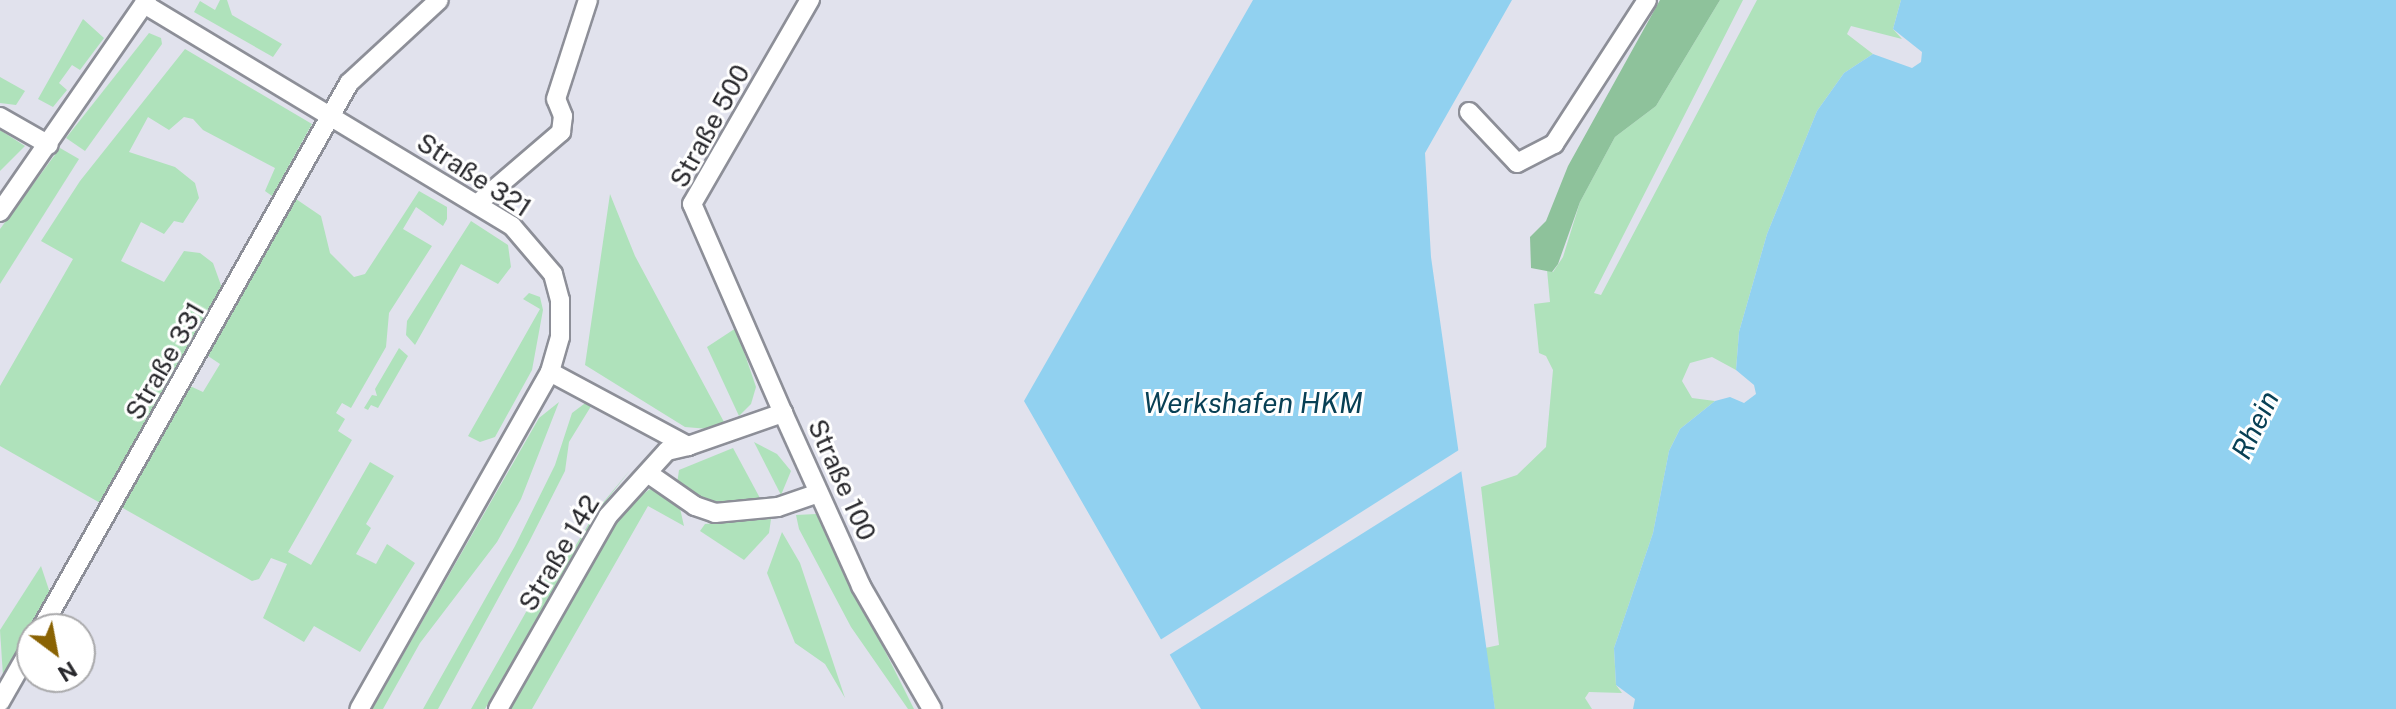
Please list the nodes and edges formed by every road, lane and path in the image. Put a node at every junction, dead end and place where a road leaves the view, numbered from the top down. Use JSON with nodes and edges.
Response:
{"nodes":[{"id":1,"x":439,"y":0,"type":"edge"},
{"id":2,"x":588,"y":0,"type":"edge"},
{"id":3,"x":810,"y":0,"type":"edge"},
{"id":4,"x":1647,"y":0,"type":"edge"},
{"id":5,"x":146,"y":2,"type":"edge"},
{"id":6,"x":1469,"y":112,"type":"dead end"},
{"id":7,"x":0,"y":117,"type":"edge"},
{"id":8,"x":333,"y":118,"type":"junction"},
{"id":9,"x":49,"y":145,"type":"junction"},
{"id":10,"x":477,"y":204,"type":"junction"},
{"id":11,"x":0,"y":212,"type":"edge"},
{"id":12,"x":550,"y":372,"type":"junction"},
{"id":13,"x":783,"y":413,"type":"junction"},
{"id":14,"x":688,"y":446,"type":"junction"},
{"id":15,"x":649,"y":474,"type":"junction"},
{"id":16,"x":819,"y":493,"type":"junction"},
{"id":17,"x":50,"y":613,"type":"edge"},
{"id":18,"x":16,"y":674,"type":"edge"},
{"id":19,"x":0,"y":702,"type":"edge"},
{"id":20,"x":359,"y":709,"type":"edge"},
{"id":21,"x":498,"y":709,"type":"edge"},
{"id":22,"x":932,"y":709,"type":"edge"}],
"edges":[{"from":1,"to":8,"type":"street","name":"Straße 331"},
{"from":2,"to":10,"type":"street"},
{"from":3,"to":13,"type":"street","name":"Straße 500"},
{"from":4,"to":6,"type":"street"},
{"from":5,"to":8,"type":"street","name":"Straße 321"},
{"from":5,"to":9,"type":"street"},
{"from":7,"to":9,"type":"street"},
{"from":8,"to":10,"type":"street","name":"Straße 321"},
{"from":8,"to":17,"type":"street","name":"Straße 331"},
{"from":9,"to":11,"type":"street"},
{"from":10,"to":12,"type":"street","name":"Straße 321"},
{"from":12,"to":14,"type":"street"},
{"from":12,"to":20,"type":"street","name":"Straße 321"},
{"from":13,"to":14,"type":"street","name":"Straße 100"},
{"from":13,"to":16,"type":"street","name":"Straße 100"},
{"from":14,"to":15,"type":"street","name":"Straße 142"},
{"from":15,"to":16,"type":"street"},
{"from":15,"to":21,"type":"street","name":"Straße 142"},
{"from":16,"to":22,"type":"street","name":"Straße 100"},
{"from":18,"to":19,"type":"street"}]}
